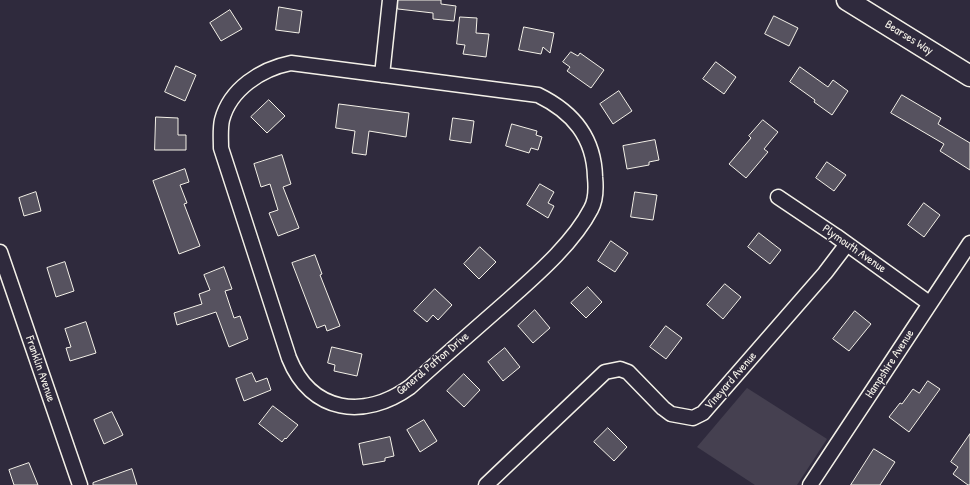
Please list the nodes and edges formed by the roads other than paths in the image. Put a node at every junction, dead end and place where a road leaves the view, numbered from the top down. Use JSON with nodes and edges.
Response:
{"nodes":[{"id":1,"x":390,"y":0,"type":"edge"},
{"id":2,"x":847,"y":0,"type":"edge"},
{"id":3,"x":382,"y":75,"type":"junction"},
{"id":4,"x":970,"y":76,"type":"edge"},
{"id":5,"x":778,"y":196,"type":"dead end"},
{"id":6,"x":970,"y":243,"type":"edge"},
{"id":7,"x":847,"y":244,"type":"junction"},
{"id":8,"x":0,"y":252,"type":"edge"},
{"id":9,"x":929,"y":303,"type":"junction"},
{"id":10,"x":80,"y":485,"type":"edge"},
{"id":11,"x":486,"y":485,"type":"edge"},
{"id":12,"x":810,"y":485,"type":"edge"}],
"edges":[{"from":1,"to":3,"type":"street"},
{"from":2,"to":4,"type":"main road","name":"Bearses Way"},
{"from":3,"to":3,"type":"street","name":"General Patton Drive"},
{"from":5,"to":7,"type":"street","name":"Plymouth Avenue"},
{"from":6,"to":9,"type":"street","name":"Hampshire Avenue"},
{"from":7,"to":9,"type":"street","name":"Plymouth Avenue"},
{"from":7,"to":11,"type":"street","name":"Vineyard Avenue"},
{"from":8,"to":10,"type":"street","name":"Franklin Avenue"},
{"from":9,"to":12,"type":"street","name":"Hampshire Avenue"}]}
